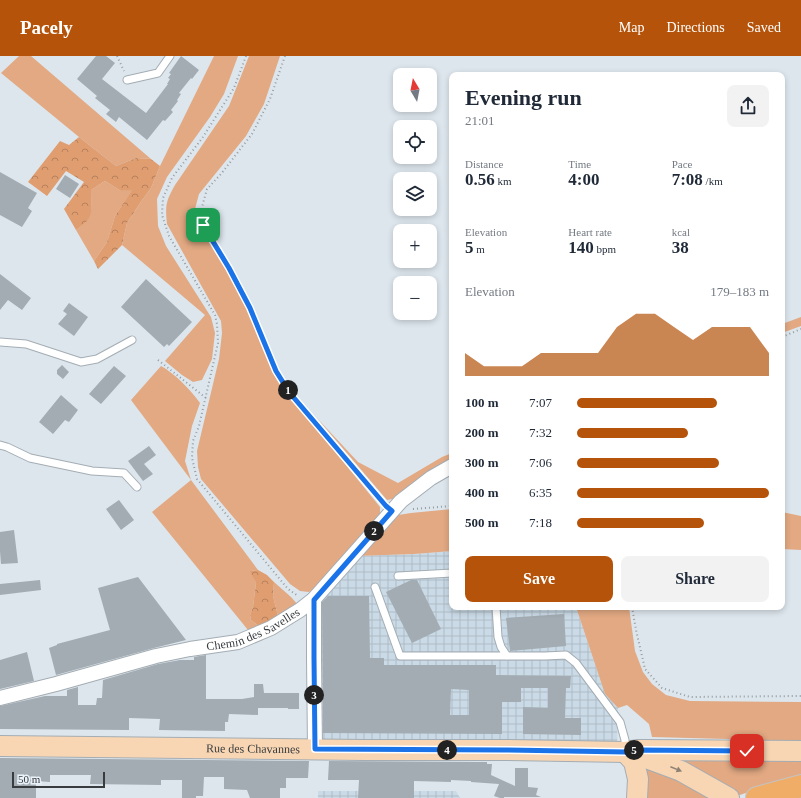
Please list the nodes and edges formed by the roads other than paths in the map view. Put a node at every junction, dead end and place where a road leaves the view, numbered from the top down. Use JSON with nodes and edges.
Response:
{"nodes":[{"id":1,"x":170,"y":56,"type":"edge"},
{"id":2,"x":127,"y":80,"type":"road end"},
{"id":3,"x":132,"y":340,"type":"dead end"},
{"id":4,"x":0,"y":342,"type":"edge"},
{"id":5,"x":0,"y":445,"type":"edge"},
{"id":6,"x":449,"y":468,"type":"edge"},
{"id":7,"x":137,"y":487,"type":"dead end"},
{"id":8,"x":449,"y":573,"type":"edge"},
{"id":9,"x":398,"y":576,"type":"dead end"},
{"id":10,"x":375,"y":587,"type":"dead end"},
{"id":11,"x":314,"y":600,"type":"junction"},
{"id":12,"x":496,"y":610,"type":"edge"},
{"id":13,"x":507,"y":656,"type":"junction"},
{"id":14,"x":0,"y":698,"type":"edge"},
{"id":15,"x":0,"y":746,"type":"edge"},
{"id":16,"x":315,"y":749,"type":"junction"},
{"id":17,"x":801,"y":751,"type":"edge"},
{"id":18,"x":626,"y":752,"type":"junction"},
{"id":19,"x":801,"y":786,"type":"edge"},
{"id":20,"x":637,"y":798,"type":"edge"},
{"id":21,"x":729,"y":798,"type":"edge"},
{"id":22,"x":756,"y":798,"type":"edge"}],
"edges":[{"from":1,"to":2,"type":"lane"},
{"from":3,"to":4,"type":"lane"},
{"from":5,"to":7,"type":"lane"},
{"from":6,"to":11,"type":"street","name":"Chemin des Savelles"},
{"from":8,"to":9,"type":"lane"},
{"from":10,"to":13,"type":"lane"},
{"from":11,"to":14,"type":"street","name":"Chemin des Savelles"},
{"from":11,"to":16,"type":"street"},
{"from":12,"to":13,"type":"lane"},
{"from":13,"to":18,"type":"lane"},
{"from":15,"to":16,"type":"main road","name":"Rue des Chavannes"},
{"from":16,"to":18,"type":"main road","name":"Rue des Chavannes"},
{"from":17,"to":18,"type":"main road"},
{"from":18,"to":20,"type":"main road"},
{"from":18,"to":21,"type":"main road","one_way":true},
{"from":19,"to":22,"type":"main road"}]}
